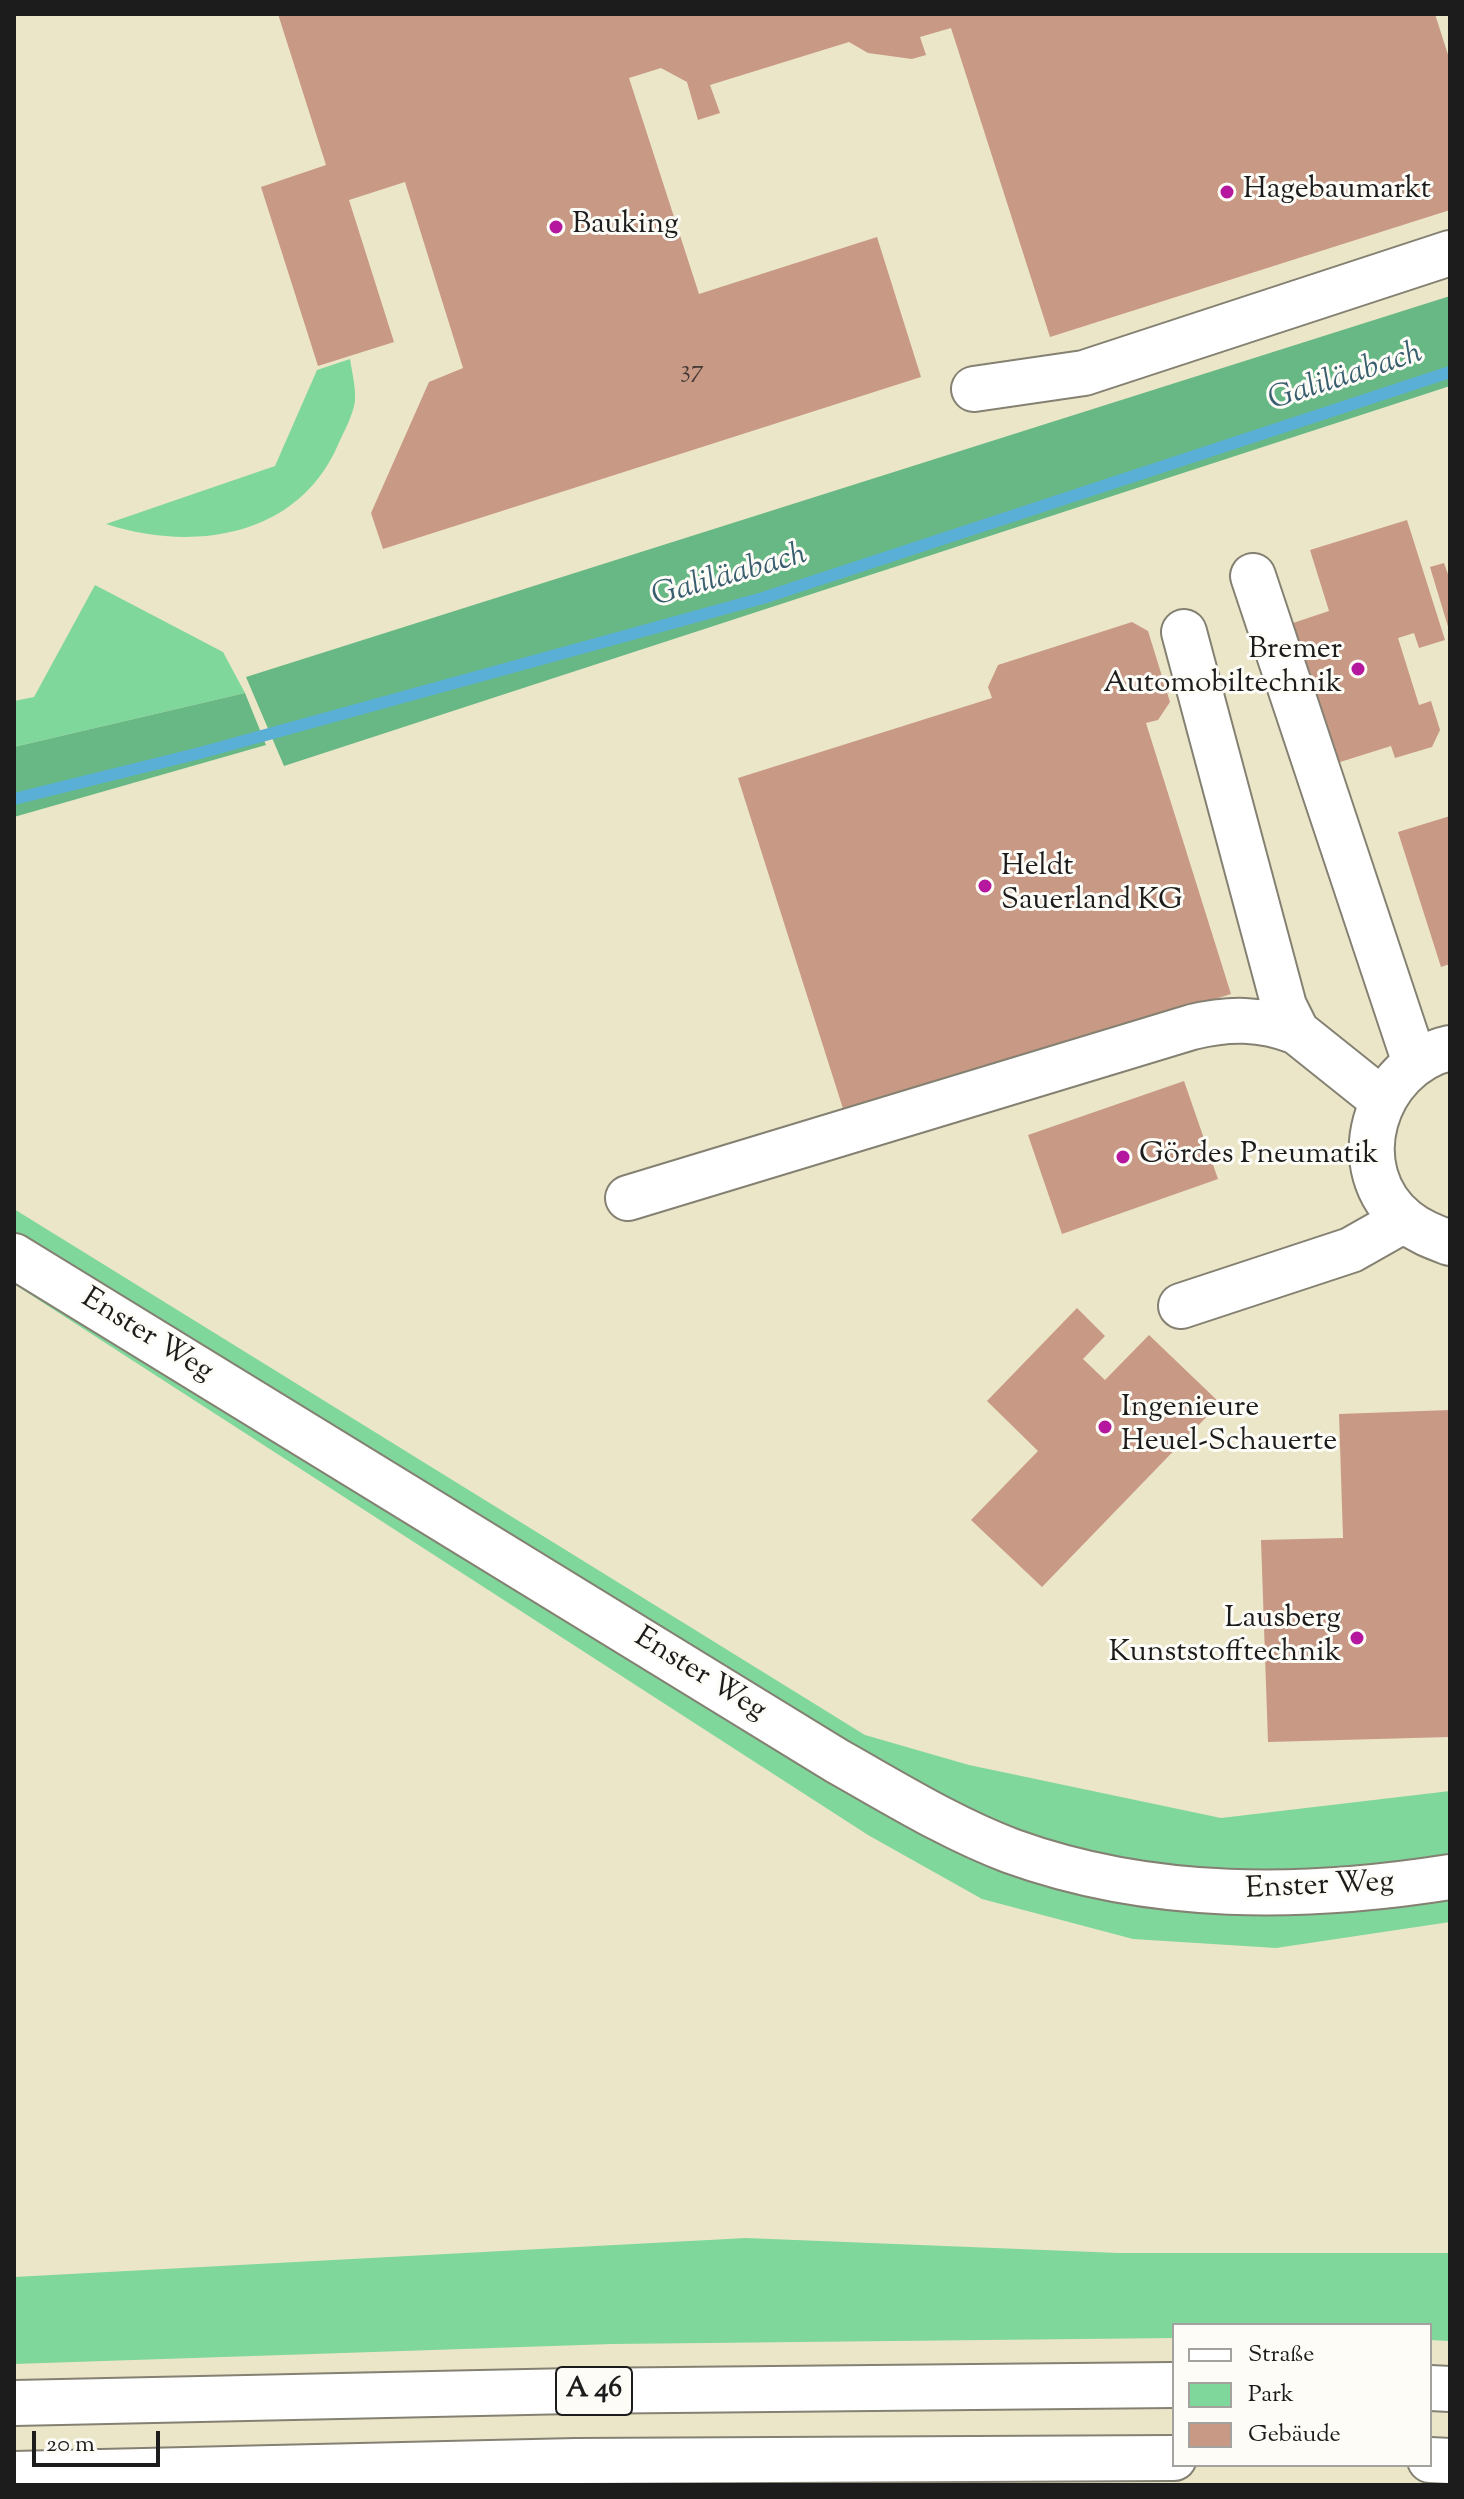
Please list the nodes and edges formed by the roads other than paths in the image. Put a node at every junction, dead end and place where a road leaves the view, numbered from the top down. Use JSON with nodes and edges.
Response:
{"nodes":[{"id":1,"x":1450,"y":253,"type":"edge"},
{"id":2,"x":974,"y":389,"type":"dead end"},
{"id":3,"x":1253,"y":576,"type":"dead end"},
{"id":4,"x":1184,"y":632,"type":"dead end"},
{"id":5,"x":1297,"y":1032,"type":"junction"},
{"id":6,"x":1432,"y":1055,"type":"edge"},
{"id":7,"x":1382,"y":1100,"type":"junction"},
{"id":8,"x":628,"y":1198,"type":"dead end"},
{"id":9,"x":1404,"y":1220,"type":"junction"},
{"id":10,"x":1450,"y":1243,"type":"edge"},
{"id":11,"x":14,"y":1256,"type":"edge"},
{"id":12,"x":1181,"y":1306,"type":"dead end"},
{"id":13,"x":1450,"y":1877,"type":"edge"},
{"id":14,"x":1172,"y":2385,"type":"edge"},
{"id":15,"x":14,"y":2403,"type":"edge"},
{"id":16,"x":1172,"y":2458,"type":"edge"},
{"id":17,"x":14,"y":2474,"type":"edge"}],
"edges":[{"from":1,"to":2,"type":"main road"},
{"from":3,"to":6,"type":"main road"},
{"from":4,"to":5,"type":"main road"},
{"from":5,"to":7,"type":"main road"},
{"from":5,"to":8,"type":"main road"},
{"from":6,"to":7,"type":"main road"},
{"from":7,"to":9,"type":"main road"},
{"from":9,"to":10,"type":"main road"},
{"from":9,"to":12,"type":"main road"},
{"from":11,"to":13,"type":"main road","name":"Enster Weg"},
{"from":14,"to":15,"type":"main road","number":"A 46"},
{"from":16,"to":17,"type":"main road"}]}
